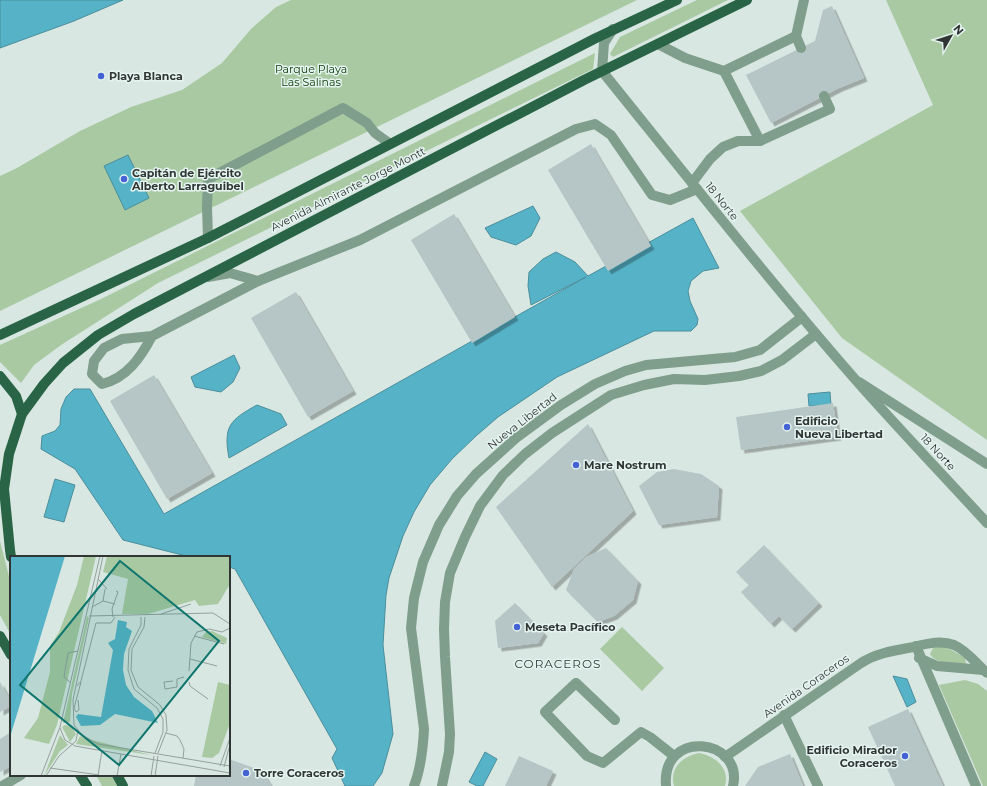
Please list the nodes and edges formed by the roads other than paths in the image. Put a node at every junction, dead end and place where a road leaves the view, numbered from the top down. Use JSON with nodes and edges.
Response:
{"nodes":[{"id":1,"x":677,"y":0,"type":"edge"},
{"id":2,"x":747,"y":0,"type":"edge"},
{"id":3,"x":804,"y":0,"type":"edge"},
{"id":4,"x":613,"y":29,"type":"junction"},
{"id":5,"x":796,"y":36,"type":"junction"},
{"id":6,"x":658,"y":44,"type":"junction"},
{"id":7,"x":801,"y":48,"type":"dead end"},
{"id":8,"x":724,"y":71,"type":"junction"},
{"id":9,"x":602,"y":72,"type":"junction"},
{"id":10,"x":824,"y":96,"type":"dead end"},
{"id":11,"x":760,"y":141,"type":"junction"},
{"id":12,"x":389,"y":144,"type":"junction"},
{"id":13,"x":694,"y":186,"type":"junction"},
{"id":14,"x":208,"y":238,"type":"junction"},
{"id":15,"x":204,"y":277,"type":"junction"},
{"id":16,"x":258,"y":281,"type":"junction"},
{"id":17,"x":802,"y":317,"type":"junction"},
{"id":18,"x":816,"y":334,"type":"junction"},
{"id":19,"x":0,"y":335,"type":"edge"},
{"id":20,"x":152,"y":336,"type":"junction"},
{"id":21,"x":0,"y":376,"type":"edge"},
{"id":22,"x":855,"y":379,"type":"junction"},
{"id":23,"x":22,"y":414,"type":"junction"},
{"id":24,"x":9,"y":454,"type":"junction"},
{"id":25,"x":0,"y":462,"type":"edge"},
{"id":26,"x":987,"y":464,"type":"edge"},
{"id":27,"x":987,"y":523,"type":"edge"},
{"id":28,"x":12,"y":556,"type":"edge"},
{"id":29,"x":0,"y":636,"type":"edge"},
{"id":30,"x":911,"y":647,"type":"junction"},
{"id":31,"x":6,"y":652,"type":"edge"},
{"id":32,"x":922,"y":660,"type":"junction"},
{"id":33,"x":985,"y":672,"type":"edge"},
{"id":34,"x":784,"y":715,"type":"junction"},
{"id":35,"x":615,"y":720,"type":"dead end"},
{"id":36,"x":674,"y":756,"type":"junction"},
{"id":37,"x":725,"y":757,"type":"junction"},
{"id":38,"x":19,"y":776,"type":"edge"},
{"id":39,"x":81,"y":776,"type":"edge"},
{"id":40,"x":118,"y":776,"type":"edge"},
{"id":41,"x":2,"y":786,"type":"edge"},
{"id":42,"x":86,"y":786,"type":"edge"},
{"id":43,"x":123,"y":786,"type":"edge"},
{"id":44,"x":414,"y":786,"type":"edge"},
{"id":45,"x":442,"y":786,"type":"edge"},
{"id":46,"x":666,"y":786,"type":"edge"},
{"id":47,"x":733,"y":786,"type":"edge"},
{"id":48,"x":818,"y":786,"type":"edge"},
{"id":49,"x":976,"y":786,"type":"edge"}],
"edges":[{"from":1,"to":4,"type":"main road","name":"Avenida Almirante Jorge Montt"},
{"from":2,"to":6,"type":"main road","name":"Avenida Almirante Jorge Montt"},
{"from":3,"to":5,"type":"street"},
{"from":4,"to":9,"type":"street"},
{"from":4,"to":12,"type":"main road","name":"Avenida Almirante Jorge Montt"},
{"from":5,"to":7,"type":"street"},
{"from":5,"to":8,"type":"street"},
{"from":6,"to":8,"type":"street"},
{"from":6,"to":9,"type":"main road","name":"Avenida Almirante Jorge Montt"},
{"from":8,"to":11,"type":"street"},
{"from":9,"to":13,"type":"street","name":"18 Norte"},
{"from":9,"to":15,"type":"main road","name":"Avenida Almirante Jorge Montt"},
{"from":10,"to":11,"type":"street"},
{"from":11,"to":13,"type":"street"},
{"from":12,"to":14,"type":"main road","name":"Avenida Almirante Jorge Montt"},
{"from":12,"to":14,"type":"street"},
{"from":13,"to":16,"type":"street"},
{"from":13,"to":17,"type":"street","name":"18 Norte"},
{"from":14,"to":19,"type":"main road","name":"Avenida Almirante Jorge Montt"},
{"from":15,"to":16,"type":"street"},
{"from":15,"to":23,"type":"main road","name":"Avenida Almirante Jorge Montt"},
{"from":16,"to":20,"type":"street"},
{"from":17,"to":18,"type":"street","name":"18 Norte"},
{"from":17,"to":44,"type":"street","name":"Nueva Libertad"},
{"from":18,"to":22,"type":"street","name":"18 Norte"},
{"from":18,"to":45,"type":"street"},
{"from":20,"to":20,"type":"street"},
{"from":21,"to":23,"type":"main road"},
{"from":22,"to":26,"type":"street","name":"18 Norte"},
{"from":22,"to":27,"type":"street","name":"18 Norte"},
{"from":23,"to":24,"type":"main road","name":"Avenida Almirante Jorge Montt"},
{"from":24,"to":25,"type":"main road"},
{"from":24,"to":28,"type":"main road","name":"Avenida Almirante Jorge Montt"},
{"from":29,"to":31,"type":"main road"},
{"from":30,"to":32,"type":"street"},
{"from":30,"to":33,"type":"street","name":"Avenida Coraceros"},
{"from":30,"to":34,"type":"street","name":"Avenida Coraceros"},
{"from":32,"to":33,"type":"street","name":"Avenida Coraceros"},
{"from":32,"to":49,"type":"street"},
{"from":34,"to":37,"type":"street","name":"Avenida Coraceros"},
{"from":34,"to":48,"type":"street"},
{"from":35,"to":36,"type":"street"},
{"from":36,"to":37,"type":"street"},
{"from":36,"to":46,"type":"street"},
{"from":37,"to":47,"type":"street"},
{"from":38,"to":41,"type":"street"},
{"from":39,"to":42,"type":"main road"},
{"from":40,"to":43,"type":"main road"}]}
